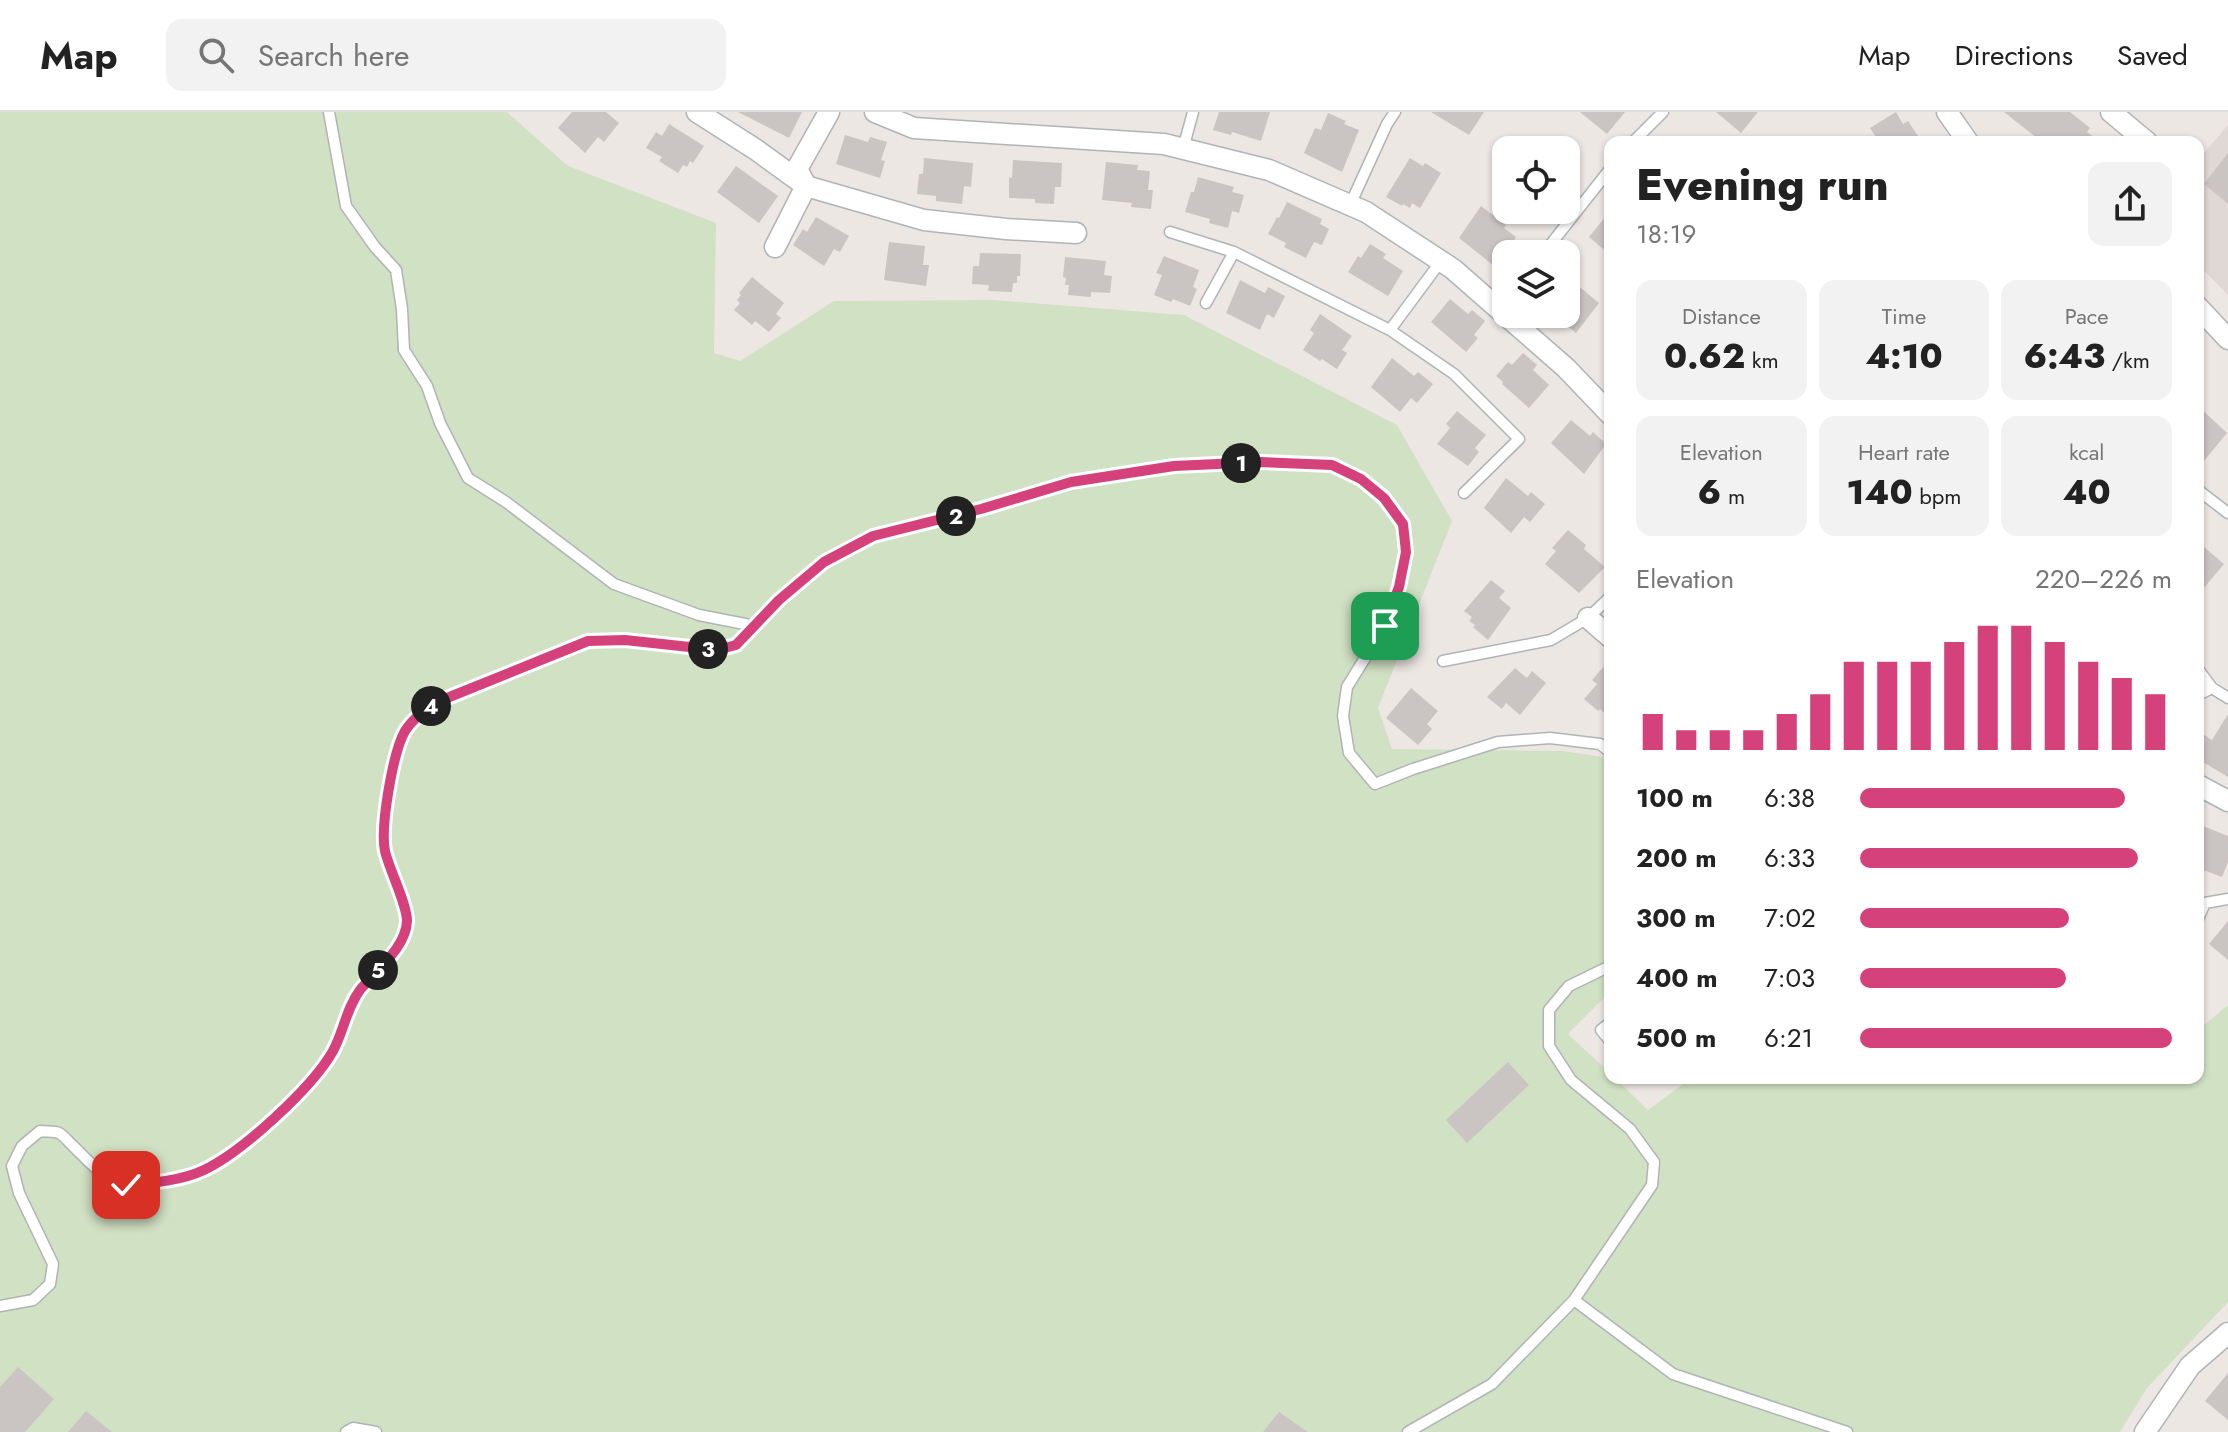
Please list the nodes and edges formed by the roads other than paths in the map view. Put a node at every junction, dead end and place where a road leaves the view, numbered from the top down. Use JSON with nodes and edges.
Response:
{"nodes":[{"id":1,"x":329,"y":112,"type":"edge"},
{"id":2,"x":697,"y":112,"type":"edge"},
{"id":3,"x":829,"y":112,"type":"edge"},
{"id":4,"x":875,"y":112,"type":"edge"},
{"id":5,"x":1193,"y":112,"type":"edge"},
{"id":6,"x":1395,"y":112,"type":"edge"},
{"id":7,"x":1663,"y":112,"type":"edge"},
{"id":8,"x":1947,"y":112,"type":"edge"},
{"id":9,"x":2111,"y":112,"type":"edge"},
{"id":10,"x":1639,"y":136,"type":"edge"},
{"id":11,"x":1964,"y":136,"type":"edge"},
{"id":12,"x":2140,"y":136,"type":"edge"},
{"id":13,"x":1183,"y":149,"type":"junction"},
{"id":14,"x":1604,"y":177,"type":"edge"},
{"id":15,"x":806,"y":186,"type":"junction"},
{"id":16,"x":1350,"y":205,"type":"junction"},
{"id":17,"x":1170,"y":232,"type":"dead end"},
{"id":18,"x":1076,"y":233,"type":"dead end"},
{"id":19,"x":1554,"y":240,"type":"edge"},
{"id":20,"x":775,"y":247,"type":"dead end"},
{"id":21,"x":1234,"y":252,"type":"junction"},
{"id":22,"x":1441,"y":261,"type":"junction"},
{"id":23,"x":1492,"y":300,"type":"edge"},
{"id":24,"x":1206,"y":303,"type":"dead end"},
{"id":25,"x":2204,"y":313,"type":"edge"},
{"id":26,"x":1524,"y":328,"type":"edge"},
{"id":27,"x":1390,"y":330,"type":"junction"},
{"id":28,"x":2228,"y":339,"type":"edge"},
{"id":29,"x":1604,"y":408,"type":"edge"},
{"id":30,"x":1464,"y":493,"type":"dead end"},
{"id":31,"x":2204,"y":495,"type":"edge"},
{"id":32,"x":2228,"y":513,"type":"edge"},
{"id":33,"x":1604,"y":603,"type":"edge"},
{"id":34,"x":1588,"y":618,"type":"junction"},
{"id":35,"x":755,"y":626,"type":"junction"},
{"id":36,"x":1604,"y":632,"type":"edge"},
{"id":37,"x":1443,"y":661,"type":"dead end"},
{"id":38,"x":2204,"y":677,"type":"edge"},
{"id":39,"x":2212,"y":688,"type":"junction"},
{"id":40,"x":2204,"y":692,"type":"edge"},
{"id":41,"x":2228,"y":698,"type":"edge"},
{"id":42,"x":1604,"y":747,"type":"edge"},
{"id":43,"x":2204,"y":788,"type":"edge"},
{"id":44,"x":2228,"y":801,"type":"edge"},
{"id":45,"x":2228,"y":899,"type":"edge"},
{"id":46,"x":2204,"y":905,"type":"edge"},
{"id":47,"x":1604,"y":969,"type":"edge"},
{"id":48,"x":1574,"y":1300,"type":"junction"},
{"id":49,"x":0,"y":1306,"type":"edge"},
{"id":50,"x":2228,"y":1333,"type":"edge"},
{"id":51,"x":346,"y":1432,"type":"edge"},
{"id":52,"x":376,"y":1432,"type":"edge"},
{"id":53,"x":1408,"y":1432,"type":"edge"},
{"id":54,"x":1847,"y":1432,"type":"edge"},
{"id":55,"x":2145,"y":1432,"type":"edge"}],
"edges":[{"from":1,"to":35,"type":"lane"},
{"from":2,"to":15,"type":"street"},
{"from":3,"to":15,"type":"street"},
{"from":4,"to":13,"type":"street"},
{"from":5,"to":13,"type":"lane"},
{"from":6,"to":16,"type":"lane"},
{"from":7,"to":10,"type":"lane"},
{"from":8,"to":11,"type":"street"},
{"from":9,"to":12,"type":"street"},
{"from":13,"to":16,"type":"street"},
{"from":14,"to":19,"type":"lane"},
{"from":15,"to":18,"type":"street"},
{"from":15,"to":20,"type":"street"},
{"from":16,"to":22,"type":"street"},
{"from":17,"to":21,"type":"lane"},
{"from":21,"to":24,"type":"lane"},
{"from":21,"to":27,"type":"lane"},
{"from":22,"to":23,"type":"street"},
{"from":22,"to":27,"type":"lane"},
{"from":25,"to":28,"type":"street"},
{"from":26,"to":29,"type":"street"},
{"from":27,"to":30,"type":"lane"},
{"from":31,"to":32,"type":"lane"},
{"from":33,"to":34,"type":"lane"},
{"from":34,"to":36,"type":"street"},
{"from":34,"to":37,"type":"lane"},
{"from":35,"to":42,"type":"lane"},
{"from":35,"to":49,"type":"lane"},
{"from":38,"to":39,"type":"lane"},
{"from":39,"to":40,"type":"lane"},
{"from":39,"to":41,"type":"lane"},
{"from":43,"to":44,"type":"street"},
{"from":45,"to":46,"type":"lane"},
{"from":47,"to":48,"type":"lane"},
{"from":48,"to":53,"type":"lane"},
{"from":48,"to":54,"type":"lane"},
{"from":50,"to":55,"type":"street"},
{"from":51,"to":52,"type":"lane"}]}
